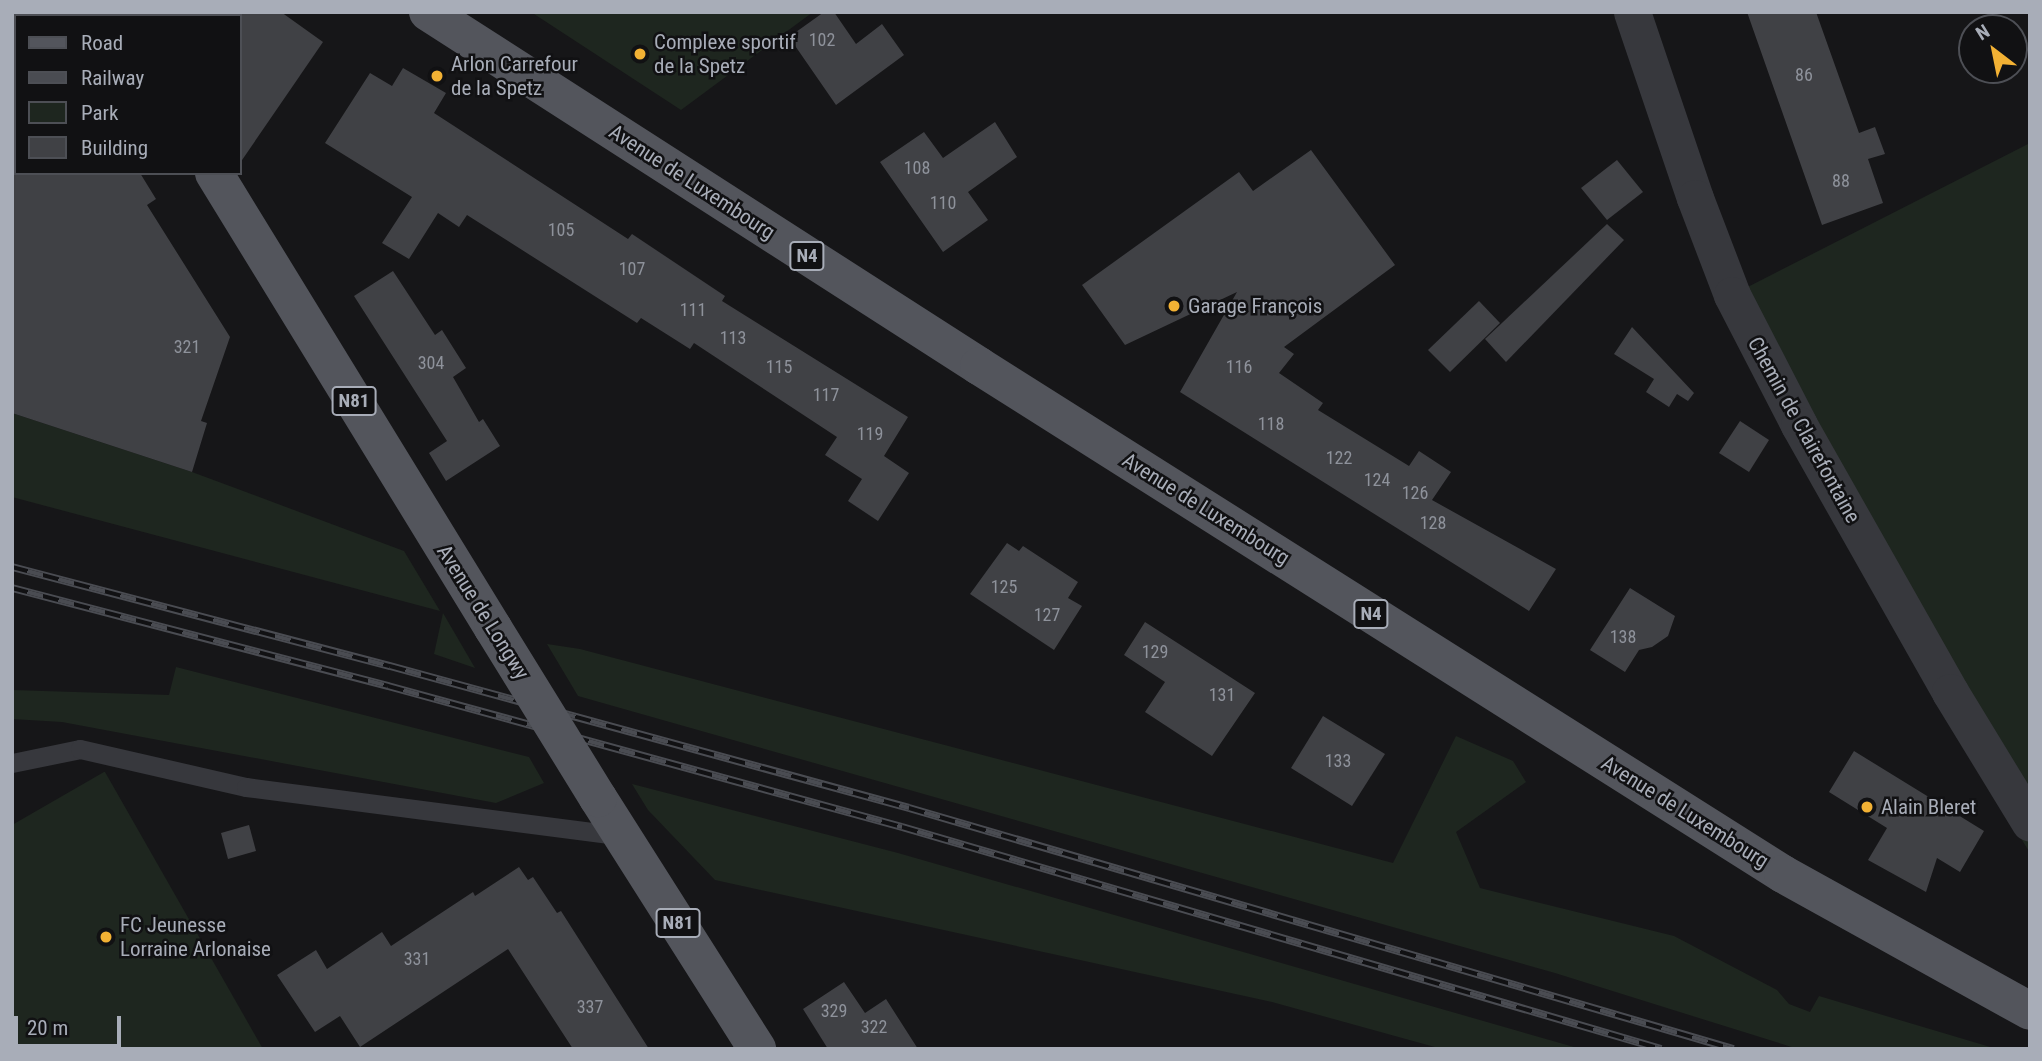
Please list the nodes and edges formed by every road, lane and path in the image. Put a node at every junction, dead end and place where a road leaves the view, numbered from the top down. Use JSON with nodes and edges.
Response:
{"nodes":[{"id":1,"x":428,"y":12,"type":"edge"},
{"id":2,"x":1632,"y":12,"type":"edge"},
{"id":3,"x":215,"y":175,"type":"edge"},
{"id":4,"x":12,"y":763,"type":"edge"},
{"id":5,"x":2030,"y":823,"type":"edge"},
{"id":6,"x":622,"y":836,"type":"junction"},
{"id":7,"x":2030,"y":1011,"type":"edge"},
{"id":8,"x":757,"y":1049,"type":"edge"}],
"edges":[{"from":1,"to":7,"type":"main road","name":"Avenue de Luxembourg","number":"N4"},
{"from":2,"to":5,"type":"street","name":"Chemin de Clairefontaine"},
{"from":3,"to":6,"type":"main road","name":"Avenue de Longwy","number":"N81","bridge":true},
{"from":4,"to":6,"type":"lane"},
{"from":6,"to":8,"type":"main road","name":"Avenue de Longwy","number":"N81"}]}
